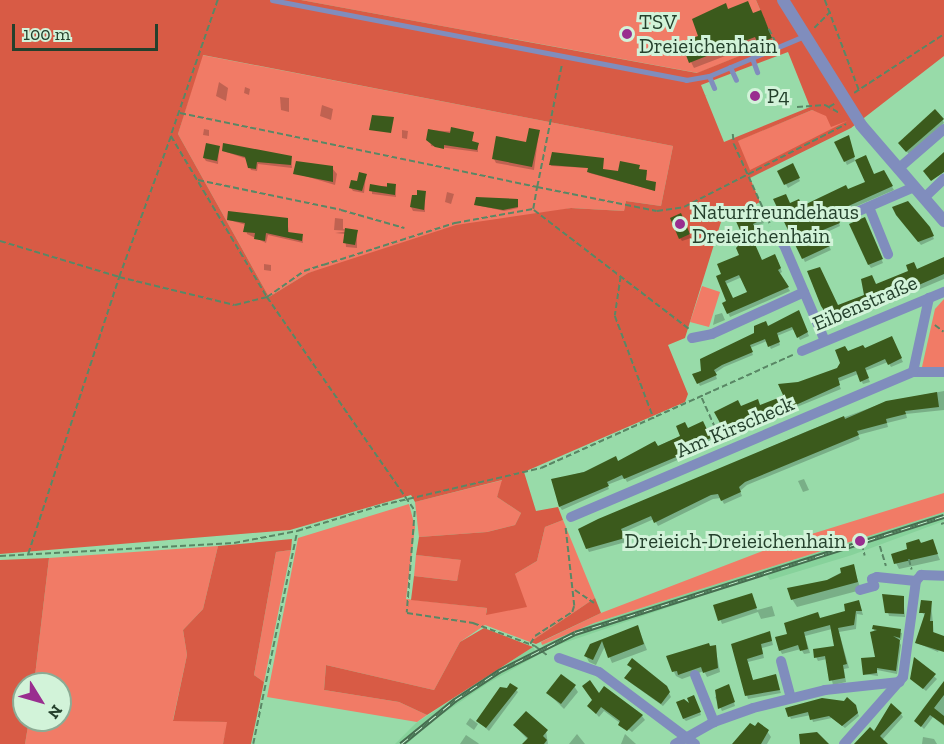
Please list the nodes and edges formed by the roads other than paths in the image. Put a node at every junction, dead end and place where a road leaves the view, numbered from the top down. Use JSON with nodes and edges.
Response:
{"nodes":[{"id":1,"x":272,"y":0,"type":"edge"},
{"id":2,"x":783,"y":0,"type":"edge"},
{"id":3,"x":805,"y":36,"type":"junction"},
{"id":4,"x":752,"y":58,"type":"junction"},
{"id":5,"x":730,"y":67,"type":"junction"},
{"id":6,"x":757,"y":72,"type":"dead end"},
{"id":7,"x":709,"y":76,"type":"junction"},
{"id":8,"x":736,"y":80,"type":"dead end"},
{"id":9,"x":714,"y":88,"type":"dead end"},
{"id":10,"x":944,"y":129,"type":"edge"},
{"id":11,"x":898,"y":169,"type":"junction"},
{"id":12,"x":944,"y":179,"type":"edge"},
{"id":13,"x":914,"y":187,"type":"junction"},
{"id":14,"x":924,"y":198,"type":"junction"},
{"id":15,"x":868,"y":207,"type":"junction"},
{"id":16,"x":845,"y":217,"type":"dead end"},
{"id":17,"x":944,"y":221,"type":"edge"},
{"id":18,"x":775,"y":235,"type":"road end"},
{"id":19,"x":888,"y":254,"type":"dead end"},
{"id":20,"x":804,"y":292,"type":"junction"},
{"id":21,"x":944,"y":292,"type":"edge"},
{"id":22,"x":929,"y":298,"type":"junction"},
{"id":23,"x":692,"y":338,"type":"road end"},
{"id":24,"x":825,"y":341,"type":"junction"},
{"id":25,"x":802,"y":351,"type":"road end"},
{"id":26,"x":913,"y":372,"type":"junction"},
{"id":27,"x":944,"y":372,"type":"edge"},
{"id":28,"x":571,"y":517,"type":"road end"},
{"id":29,"x":944,"y":576,"type":"edge"},
{"id":30,"x":916,"y":581,"type":"junction"},
{"id":31,"x":860,"y":590,"type":"dead end"},
{"id":32,"x":559,"y":658,"type":"dead end"},
{"id":33,"x":781,"y":661,"type":"dead end"},
{"id":34,"x":695,"y":675,"type":"dead end"},
{"id":35,"x":900,"y":682,"type":"junction"},
{"id":36,"x":790,"y":698,"type":"junction"},
{"id":37,"x":714,"y":722,"type":"junction"},
{"id":38,"x":685,"y":737,"type":"junction"},
{"id":39,"x":675,"y":744,"type":"edge"},
{"id":40,"x":695,"y":744,"type":"edge"},
{"id":41,"x":844,"y":744,"type":"edge"}],
"edges":[{"from":1,"to":7,"type":"lane"},
{"from":2,"to":3,"type":"street"},
{"from":3,"to":4,"type":"lane"},
{"from":3,"to":11,"type":"street"},
{"from":4,"to":5,"type":"lane"},
{"from":4,"to":6,"type":"lane"},
{"from":5,"to":7,"type":"lane"},
{"from":5,"to":8,"type":"lane"},
{"from":7,"to":9,"type":"lane"},
{"from":10,"to":11,"type":"street"},
{"from":11,"to":13,"type":"street"},
{"from":12,"to":14,"type":"street"},
{"from":13,"to":14,"type":"street"},
{"from":13,"to":15,"type":"street"},
{"from":14,"to":17,"type":"street"},
{"from":15,"to":16,"type":"street"},
{"from":15,"to":19,"type":"street"},
{"from":18,"to":20,"type":"street"},
{"from":20,"to":23,"type":"street"},
{"from":20,"to":24,"type":"street"},
{"from":21,"to":22,"type":"street","name":"Eibenstraße"},
{"from":22,"to":24,"type":"street","name":"Eibenstraße"},
{"from":22,"to":26,"type":"street"},
{"from":24,"to":25,"type":"street","name":"Eibenstraße"},
{"from":26,"to":27,"type":"street","name":"Am Kirscheck"},
{"from":26,"to":28,"type":"street","name":"Am Kirscheck"},
{"from":29,"to":30,"type":"street"},
{"from":30,"to":31,"type":"street"},
{"from":30,"to":35,"type":"street"},
{"from":32,"to":38,"type":"street"},
{"from":33,"to":36,"type":"street"},
{"from":34,"to":37,"type":"street"},
{"from":35,"to":36,"type":"street"},
{"from":35,"to":41,"type":"street"},
{"from":36,"to":37,"type":"street"},
{"from":37,"to":38,"type":"street"},
{"from":38,"to":39,"type":"street"},
{"from":38,"to":40,"type":"street"}]}
